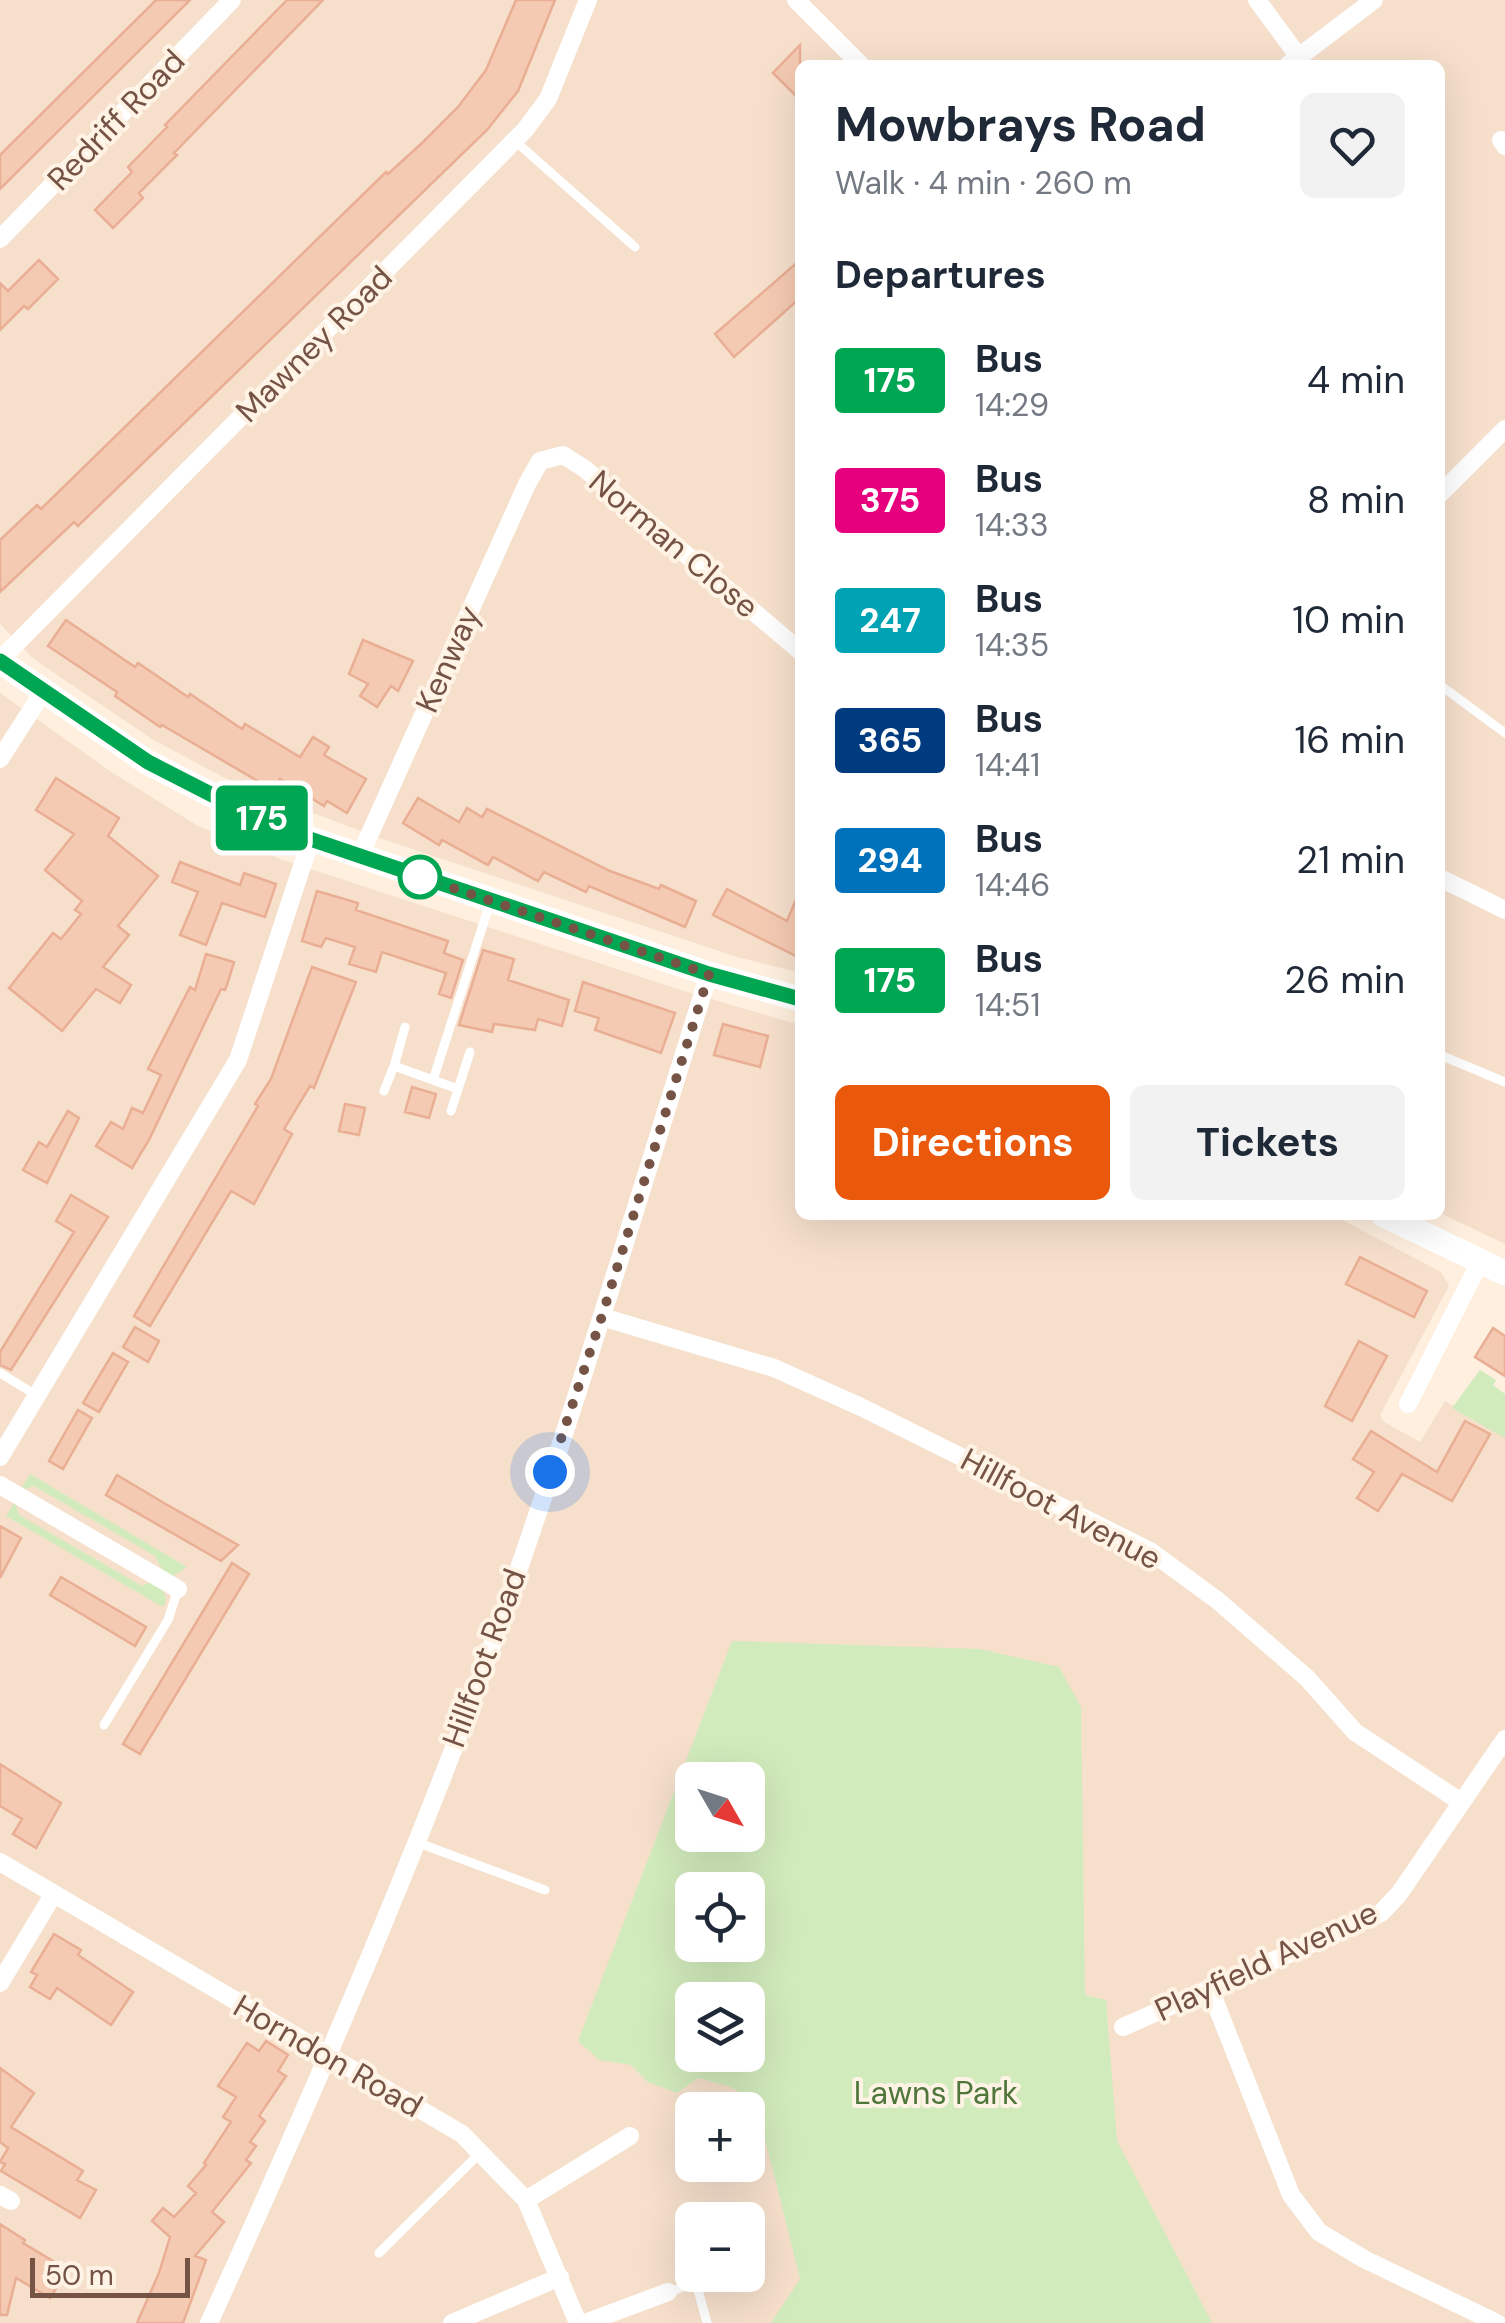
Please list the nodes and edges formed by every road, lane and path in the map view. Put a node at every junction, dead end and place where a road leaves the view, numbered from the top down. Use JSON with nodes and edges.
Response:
{"nodes":[{"id":1,"x":232,"y":0,"type":"edge"},
{"id":2,"x":588,"y":0,"type":"edge"},
{"id":3,"x":796,"y":0,"type":"edge"},
{"id":4,"x":1257,"y":0,"type":"edge"},
{"id":5,"x":1374,"y":0,"type":"edge"},
{"id":6,"x":856,"y":60,"type":"edge"},
{"id":7,"x":1293,"y":60,"type":"edge"},
{"id":8,"x":1295,"y":60,"type":"edge"},
{"id":9,"x":515,"y":141,"type":"junction"},
{"id":10,"x":0,"y":239,"type":"edge"},
{"id":11,"x":634,"y":247,"type":"dead end"},
{"id":12,"x":1505,"y":429,"type":"edge"},
{"id":13,"x":540,"y":461,"type":"joint"},
{"id":14,"x":1445,"y":489,"type":"edge"},
{"id":15,"x":795,"y":647,"type":"edge"},
{"id":16,"x":0,"y":661,"type":"edge"},
{"id":17,"x":1445,"y":690,"type":"edge"},
{"id":18,"x":44,"y":692,"type":"junction"},
{"id":19,"x":1505,"y":733,"type":"edge"},
{"id":20,"x":0,"y":759,"type":"edge"},
{"id":21,"x":310,"y":839,"type":"junction"},
{"id":22,"x":359,"y":858,"type":"junction"},
{"id":23,"x":1445,"y":880,"type":"edge"},
{"id":24,"x":491,"y":900,"type":"junction"},
{"id":25,"x":1505,"y":910,"type":"edge"},
{"id":26,"x":709,"y":974,"type":"junction"},
{"id":27,"x":795,"y":998,"type":"edge"},
{"id":28,"x":405,"y":1027,"type":"dead end"},
{"id":29,"x":470,"y":1052,"type":"dead end"},
{"id":30,"x":1445,"y":1057,"type":"edge"},
{"id":31,"x":394,"y":1066,"type":"junction"},
{"id":32,"x":432,"y":1080,"type":"junction"},
{"id":33,"x":1505,"y":1082,"type":"edge"},
{"id":34,"x":458,"y":1089,"type":"junction"},
{"id":35,"x":384,"y":1091,"type":"dead end"},
{"id":36,"x":451,"y":1111,"type":"dead end"},
{"id":37,"x":1395,"y":1220,"type":"edge"},
{"id":38,"x":1481,"y":1260,"type":"junction"},
{"id":39,"x":1505,"y":1273,"type":"edge"},
{"id":40,"x":602,"y":1316,"type":"junction"},
{"id":41,"x":0,"y":1373,"type":"edge"},
{"id":42,"x":36,"y":1395,"type":"junction"},
{"id":43,"x":1408,"y":1404,"type":"dead end"},
{"id":44,"x":0,"y":1458,"type":"edge"},
{"id":45,"x":0,"y":1485,"type":"edge"},
{"id":46,"x":178,"y":1589,"type":"joint"},
{"id":47,"x":104,"y":1725,"type":"dead end"},
{"id":48,"x":1505,"y":1739,"type":"edge"},
{"id":49,"x":1460,"y":1802,"type":"junction"},
{"id":50,"x":416,"y":1842,"type":"junction"},
{"id":51,"x":0,"y":1862,"type":"edge"},
{"id":52,"x":545,"y":1890,"type":"dead end"},
{"id":53,"x":53,"y":1895,"type":"junction"},
{"id":54,"x":0,"y":1984,"type":"edge"},
{"id":55,"x":1210,"y":1988,"type":"junction"},
{"id":56,"x":1123,"y":2028,"type":"dead end"},
{"id":57,"x":329,"y":2058,"type":"junction"},
{"id":58,"x":630,"y":2136,"type":"dead end"},
{"id":59,"x":480,"y":2153,"type":"junction"},
{"id":60,"x":526,"y":2200,"type":"junction"},
{"id":61,"x":379,"y":2252,"type":"dead end"},
{"id":62,"x":560,"y":2277,"type":"junction"},
{"id":63,"x":675,"y":2288,"type":"edge"},
{"id":64,"x":668,"y":2292,"type":"joint"},
{"id":65,"x":698,"y":2292,"type":"edge"},
{"id":66,"x":209,"y":2323,"type":"edge"},
{"id":67,"x":452,"y":2323,"type":"edge"},
{"id":68,"x":582,"y":2323,"type":"edge"},
{"id":69,"x":707,"y":2323,"type":"edge"},
{"id":70,"x":1497,"y":2323,"type":"edge"}],
"edges":[{"from":1,"to":10,"type":"street","name":"Redriff Road"},
{"from":2,"to":9,"type":"street","name":"Mawney Road"},
{"from":3,"to":6,"type":"street"},
{"from":4,"to":7,"type":"street"},
{"from":5,"to":8,"type":"street"},
{"from":9,"to":11,"type":"lane"},
{"from":9,"to":16,"type":"street","name":"Mawney Road"},
{"from":12,"to":14,"type":"street"},
{"from":13,"to":15,"type":"street","name":"Norman Close"},
{"from":13,"to":22,"type":"street","name":"Kenway"},
{"from":16,"to":18,"type":"main road"},
{"from":17,"to":19,"type":"lane"},
{"from":18,"to":20,"type":"street"},
{"from":18,"to":21,"type":"main road"},
{"from":21,"to":22,"type":"main road"},
{"from":21,"to":42,"type":"street"},
{"from":22,"to":24,"type":"main road"},
{"from":23,"to":25,"type":"street"},
{"from":24,"to":26,"type":"main road"},
{"from":24,"to":32,"type":"lane"},
{"from":26,"to":27,"type":"main road"},
{"from":26,"to":40,"type":"street","name":"Hillfoot Road"},
{"from":28,"to":31,"type":"lane"},
{"from":29,"to":34,"type":"lane"},
{"from":30,"to":33,"type":"lane"},
{"from":31,"to":32,"type":"lane"},
{"from":31,"to":35,"type":"lane"},
{"from":32,"to":34,"type":"lane"},
{"from":34,"to":36,"type":"lane"},
{"from":37,"to":38,"type":"main road"},
{"from":38,"to":39,"type":"main road"},
{"from":38,"to":43,"type":"street"},
{"from":40,"to":49,"type":"street","name":"Hillfoot Avenue"},
{"from":40,"to":50,"type":"street","name":"Hillfoot Road"},
{"from":41,"to":42,"type":"lane"},
{"from":42,"to":44,"type":"street"},
{"from":45,"to":46,"type":"street"},
{"from":46,"to":47,"type":"lane"},
{"from":48,"to":49,"type":"street","name":"Playfield Avenue"},
{"from":49,"to":55,"type":"street","name":"Playfield Avenue"},
{"from":50,"to":52,"type":"lane"},
{"from":50,"to":57,"type":"street","name":"Hillfoot Road"},
{"from":51,"to":53,"type":"street","name":"Horndon Road"},
{"from":53,"to":54,"type":"street"},
{"from":53,"to":57,"type":"street","name":"Horndon Road"},
{"from":55,"to":56,"type":"street","name":"Playfield Avenue"},
{"from":55,"to":70,"type":"street"},
{"from":57,"to":59,"type":"street","name":"Horndon Road"},
{"from":57,"to":66,"type":"street","name":"Hillfoot Road"},
{"from":58,"to":60,"type":"street"},
{"from":59,"to":60,"type":"street","name":"Horndon Road"},
{"from":59,"to":61,"type":"lane"},
{"from":60,"to":62,"type":"street","name":"Horndon Road"},
{"from":62,"to":67,"type":"street"},
{"from":62,"to":68,"type":"street","name":"Horndon Road"},
{"from":63,"to":64,"type":"lane"},
{"from":64,"to":68,"type":"street"},
{"from":65,"to":69,"type":"lane"}]}
